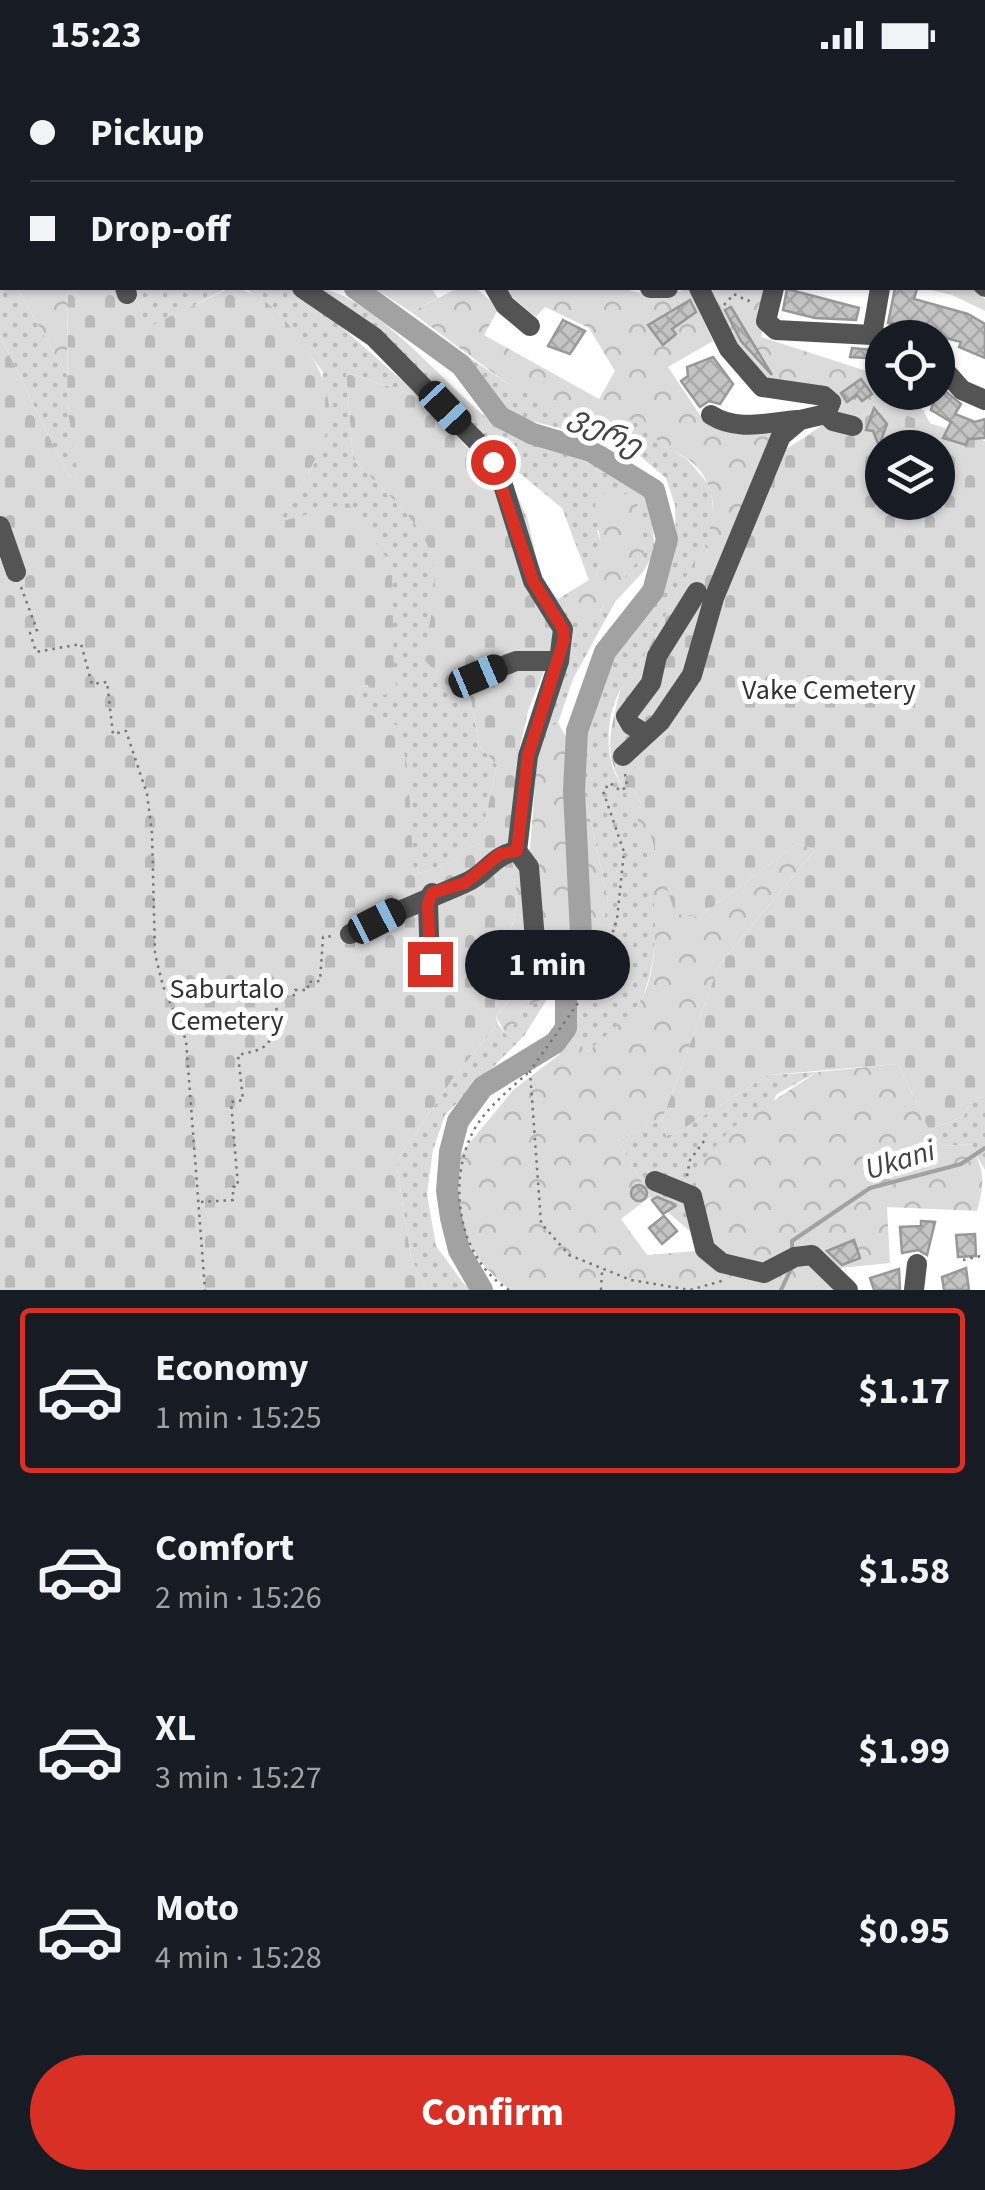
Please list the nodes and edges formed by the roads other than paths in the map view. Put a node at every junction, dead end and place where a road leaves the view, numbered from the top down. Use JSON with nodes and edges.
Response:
{"nodes":[{"id":1,"x":305,"y":290,"type":"edge"},
{"id":2,"x":496,"y":290,"type":"edge"},
{"id":3,"x":699,"y":290,"type":"edge"},
{"id":4,"x":774,"y":290,"type":"edge"},
{"id":5,"x":880,"y":290,"type":"edge"},
{"id":6,"x":878,"y":320,"type":"edge"},
{"id":7,"x":530,"y":326,"type":"dead end"},
{"id":8,"x":865,"y":336,"type":"edge"},
{"id":9,"x":955,"y":382,"type":"edge"},
{"id":10,"x":985,"y":400,"type":"edge"},
{"id":11,"x":826,"y":414,"type":"junction"},
{"id":12,"x":711,"y":415,"type":"dead end"},
{"id":13,"x":793,"y":423,"type":"junction"},
{"id":14,"x":853,"y":426,"type":"dead end"},
{"id":15,"x":0,"y":526,"type":"edge"},
{"id":16,"x":16,"y":572,"type":"road end"},
{"id":17,"x":696,"y":592,"type":"dead end"},
{"id":18,"x":560,"y":661,"type":"junction"},
{"id":19,"x":478,"y":676,"type":"dead end"},
{"id":20,"x":646,"y":734,"type":"junction"},
{"id":21,"x":623,"y":756,"type":"road end"},
{"id":22,"x":517,"y":851,"type":"junction"},
{"id":23,"x":432,"y":893,"type":"junction"},
{"id":24,"x":350,"y":934,"type":"road end"},
{"id":25,"x":535,"y":940,"type":"road end"},
{"id":26,"x":430,"y":964,"type":"dead end"},
{"id":27,"x":655,"y":1181,"type":"dead end"},
{"id":28,"x":917,"y":1264,"type":"dead end"},
{"id":29,"x":848,"y":1290,"type":"edge"},
{"id":30,"x":914,"y":1290,"type":"edge"}],
"edges":[{"from":1,"to":18,"type":"street"},
{"from":2,"to":7,"type":"street"},
{"from":3,"to":11,"type":"street"},
{"from":4,"to":8,"type":"street"},
{"from":5,"to":6,"type":"street"},
{"from":9,"to":10,"type":"street"},
{"from":11,"to":13,"type":"street"},
{"from":11,"to":14,"type":"street"},
{"from":12,"to":13,"type":"street"},
{"from":13,"to":20,"type":"street"},
{"from":15,"to":16,"type":"street"},
{"from":17,"to":20,"type":"street"},
{"from":18,"to":19,"type":"street"},
{"from":18,"to":22,"type":"street"},
{"from":20,"to":21,"type":"street"},
{"from":22,"to":23,"type":"street"},
{"from":22,"to":25,"type":"street"},
{"from":23,"to":24,"type":"street"},
{"from":23,"to":26,"type":"street"},
{"from":27,"to":29,"type":"street"},
{"from":28,"to":30,"type":"street"}]}
